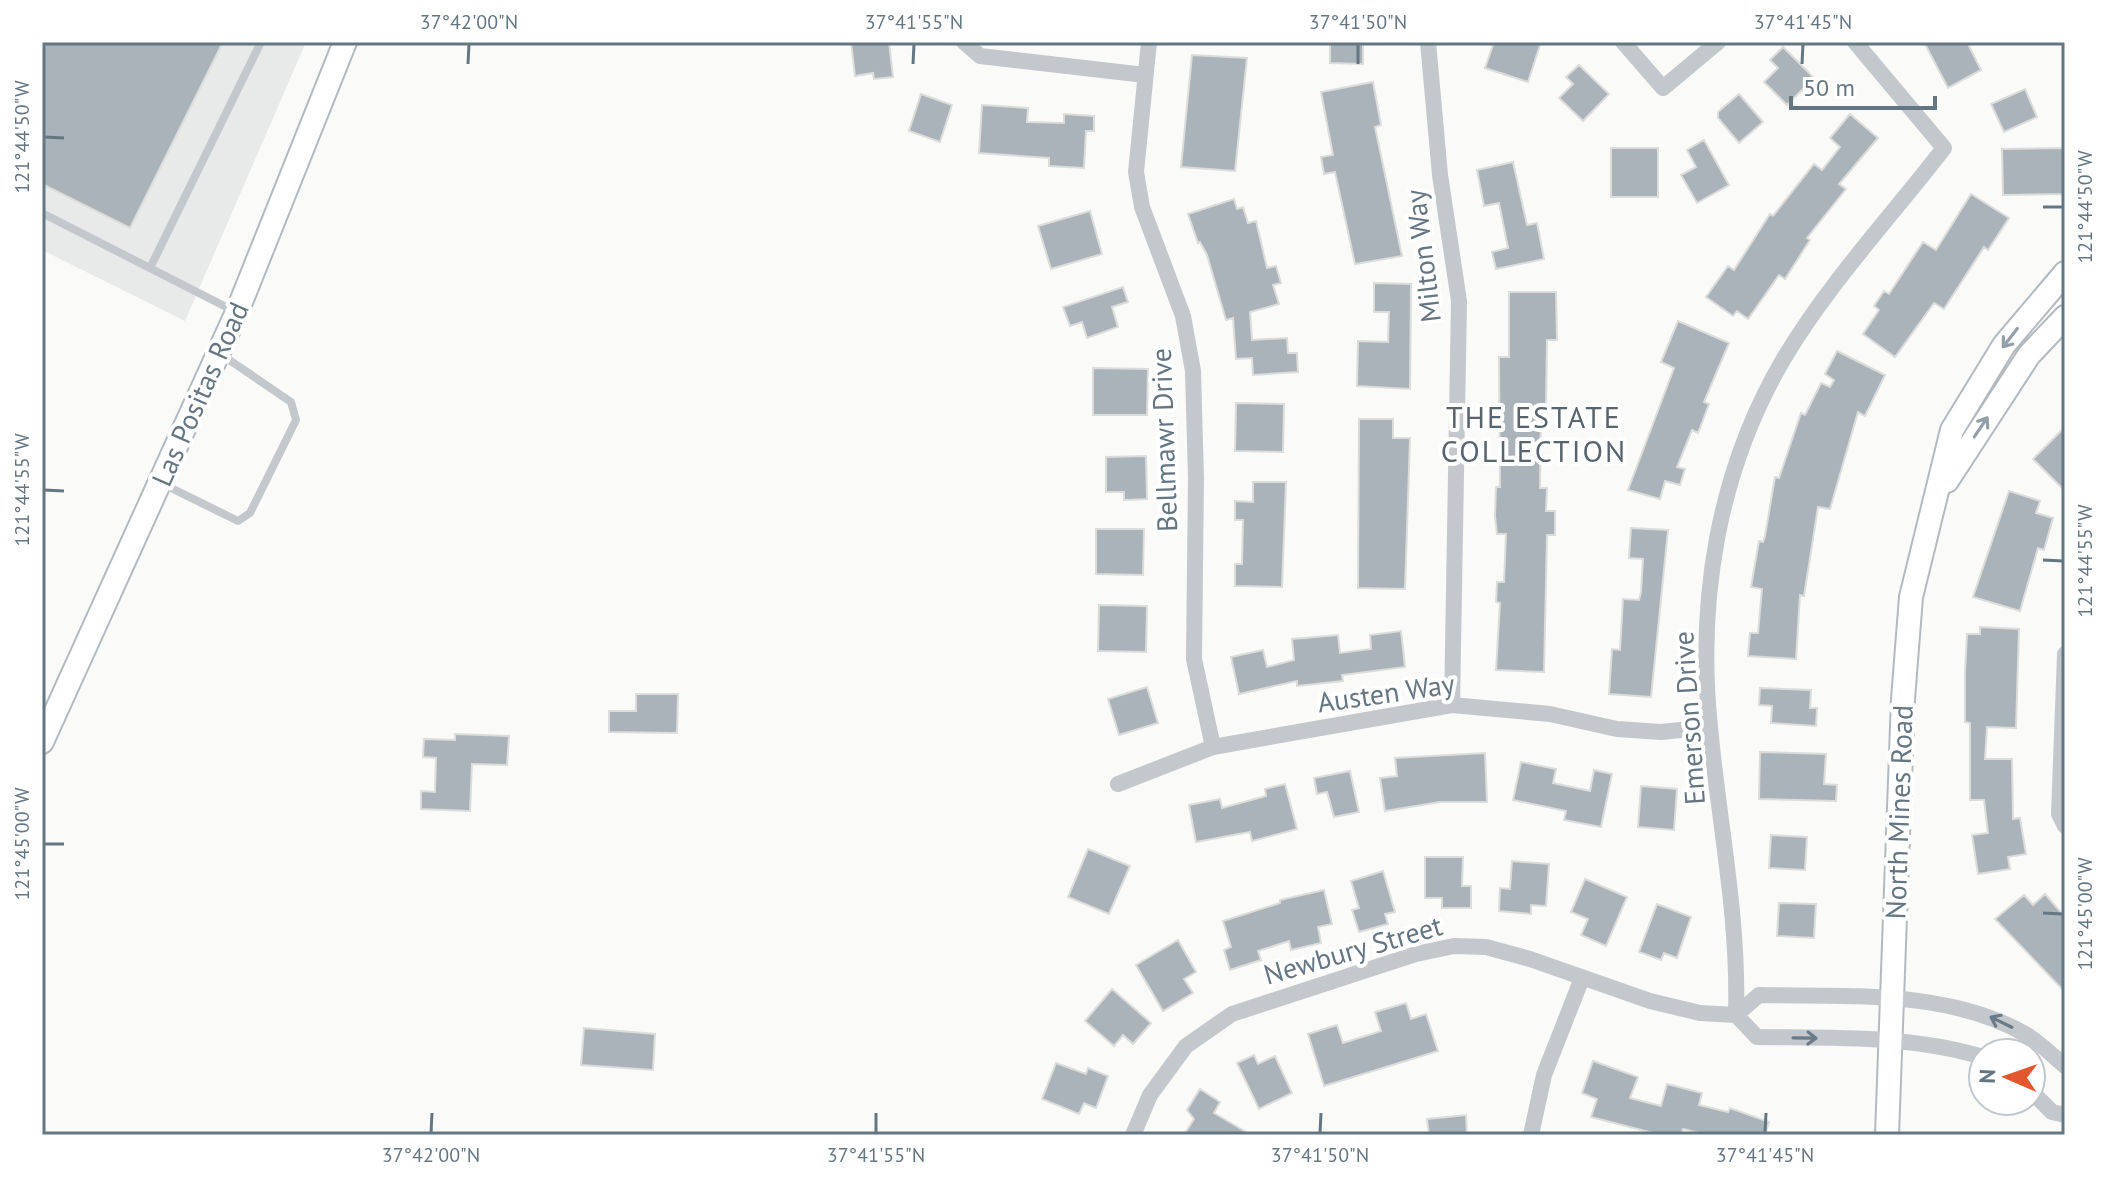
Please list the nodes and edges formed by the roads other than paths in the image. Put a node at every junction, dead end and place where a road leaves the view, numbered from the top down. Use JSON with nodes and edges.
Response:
{"nodes":[{"id":1,"x":261,"y":42,"type":"edge"},
{"id":2,"x":345,"y":42,"type":"edge"},
{"id":3,"x":964,"y":42,"type":"edge"},
{"id":4,"x":1149,"y":42,"type":"edge"},
{"id":5,"x":1428,"y":42,"type":"edge"},
{"id":6,"x":1623,"y":42,"type":"edge"},
{"id":7,"x":1718,"y":42,"type":"edge"},
{"id":8,"x":1855,"y":42,"type":"edge"},
{"id":9,"x":1145,"y":75,"type":"junction"},
{"id":10,"x":42,"y":213,"type":"edge"},
{"id":11,"x":150,"y":268,"type":"junction"},
{"id":12,"x":2065,"y":273,"type":"edge"},
{"id":13,"x":237,"y":312,"type":"junction"},
{"id":14,"x":2065,"y":317,"type":"edge"},
{"id":15,"x":219,"y":353,"type":"junction"},
{"id":16,"x":160,"y":482,"type":"junction"},
{"id":17,"x":1939,"y":493,"type":"junction"},
{"id":18,"x":2065,"y":654,"type":"edge"},
{"id":19,"x":1452,"y":705,"type":"junction"},
{"id":20,"x":1710,"y":727,"type":"junction"},
{"id":21,"x":42,"y":742,"type":"edge"},
{"id":22,"x":1213,"y":747,"type":"junction"},
{"id":23,"x":1118,"y":784,"type":"dead end"},
{"id":24,"x":2065,"y":826,"type":"edge"},
{"id":25,"x":1582,"y":978,"type":"junction"},
{"id":26,"x":1891,"y":999,"type":"junction"},
{"id":27,"x":1736,"y":1015,"type":"junction"},
{"id":28,"x":1890,"y":1039,"type":"junction"},
{"id":29,"x":1967,"y":1052,"type":"edge"},
{"id":30,"x":2065,"y":1066,"type":"edge"},
{"id":31,"x":2047,"y":1107,"type":"edge"},
{"id":32,"x":2065,"y":1115,"type":"edge"},
{"id":33,"x":1133,"y":1135,"type":"edge"},
{"id":34,"x":1531,"y":1135,"type":"edge"},
{"id":35,"x":1887,"y":1135,"type":"edge"}],
"edges":[{"from":1,"to":11,"type":"lane"},
{"from":2,"to":13,"type":"main road","name":"Las Positas Road"},
{"from":3,"to":9,"type":"street"},
{"from":4,"to":9,"type":"street","name":"Bellmawr Drive"},
{"from":5,"to":19,"type":"street","name":"Milton Way"},
{"from":6,"to":7,"type":"street"},
{"from":8,"to":20,"type":"street","name":"Emerson Drive"},
{"from":9,"to":22,"type":"street","name":"Bellmawr Drive"},
{"from":10,"to":11,"type":"lane"},
{"from":11,"to":13,"type":"lane"},
{"from":12,"to":17,"type":"main road","name":"North Mines Road","one_way":true},
{"from":13,"to":15,"type":"main road","name":"Las Positas Road"},
{"from":17,"to":14,"type":"main road","name":"North Mines Road","one_way":true},
{"from":15,"to":16,"type":"main road","name":"Las Positas Road"},
{"from":15,"to":16,"type":"lane"},
{"from":16,"to":21,"type":"main road","name":"Las Positas Road"},
{"from":17,"to":26,"type":"main road","name":"North Mines Road"},
{"from":18,"to":24,"type":"street"},
{"from":19,"to":20,"type":"street","name":"Austen Way"},
{"from":19,"to":22,"type":"street","name":"Austen Way"},
{"from":20,"to":27,"type":"street","name":"Emerson Drive"},
{"from":22,"to":23,"type":"street","name":"Austen Way"},
{"from":25,"to":27,"type":"street","name":"Newbury Street"},
{"from":25,"to":33,"type":"street","name":"Newbury Street"},
{"from":25,"to":34,"type":"street"},
{"from":26,"to":27,"type":"street"},
{"from":26,"to":28,"type":"main road","name":"North Mines Road"},
{"from":30,"to":26,"type":"street","one_way":true},
{"from":27,"to":28,"type":"street","one_way":true},
{"from":28,"to":29,"type":"street"},
{"from":28,"to":35,"type":"main road","name":"North Mines Road"},
{"from":31,"to":32,"type":"street"}]}
